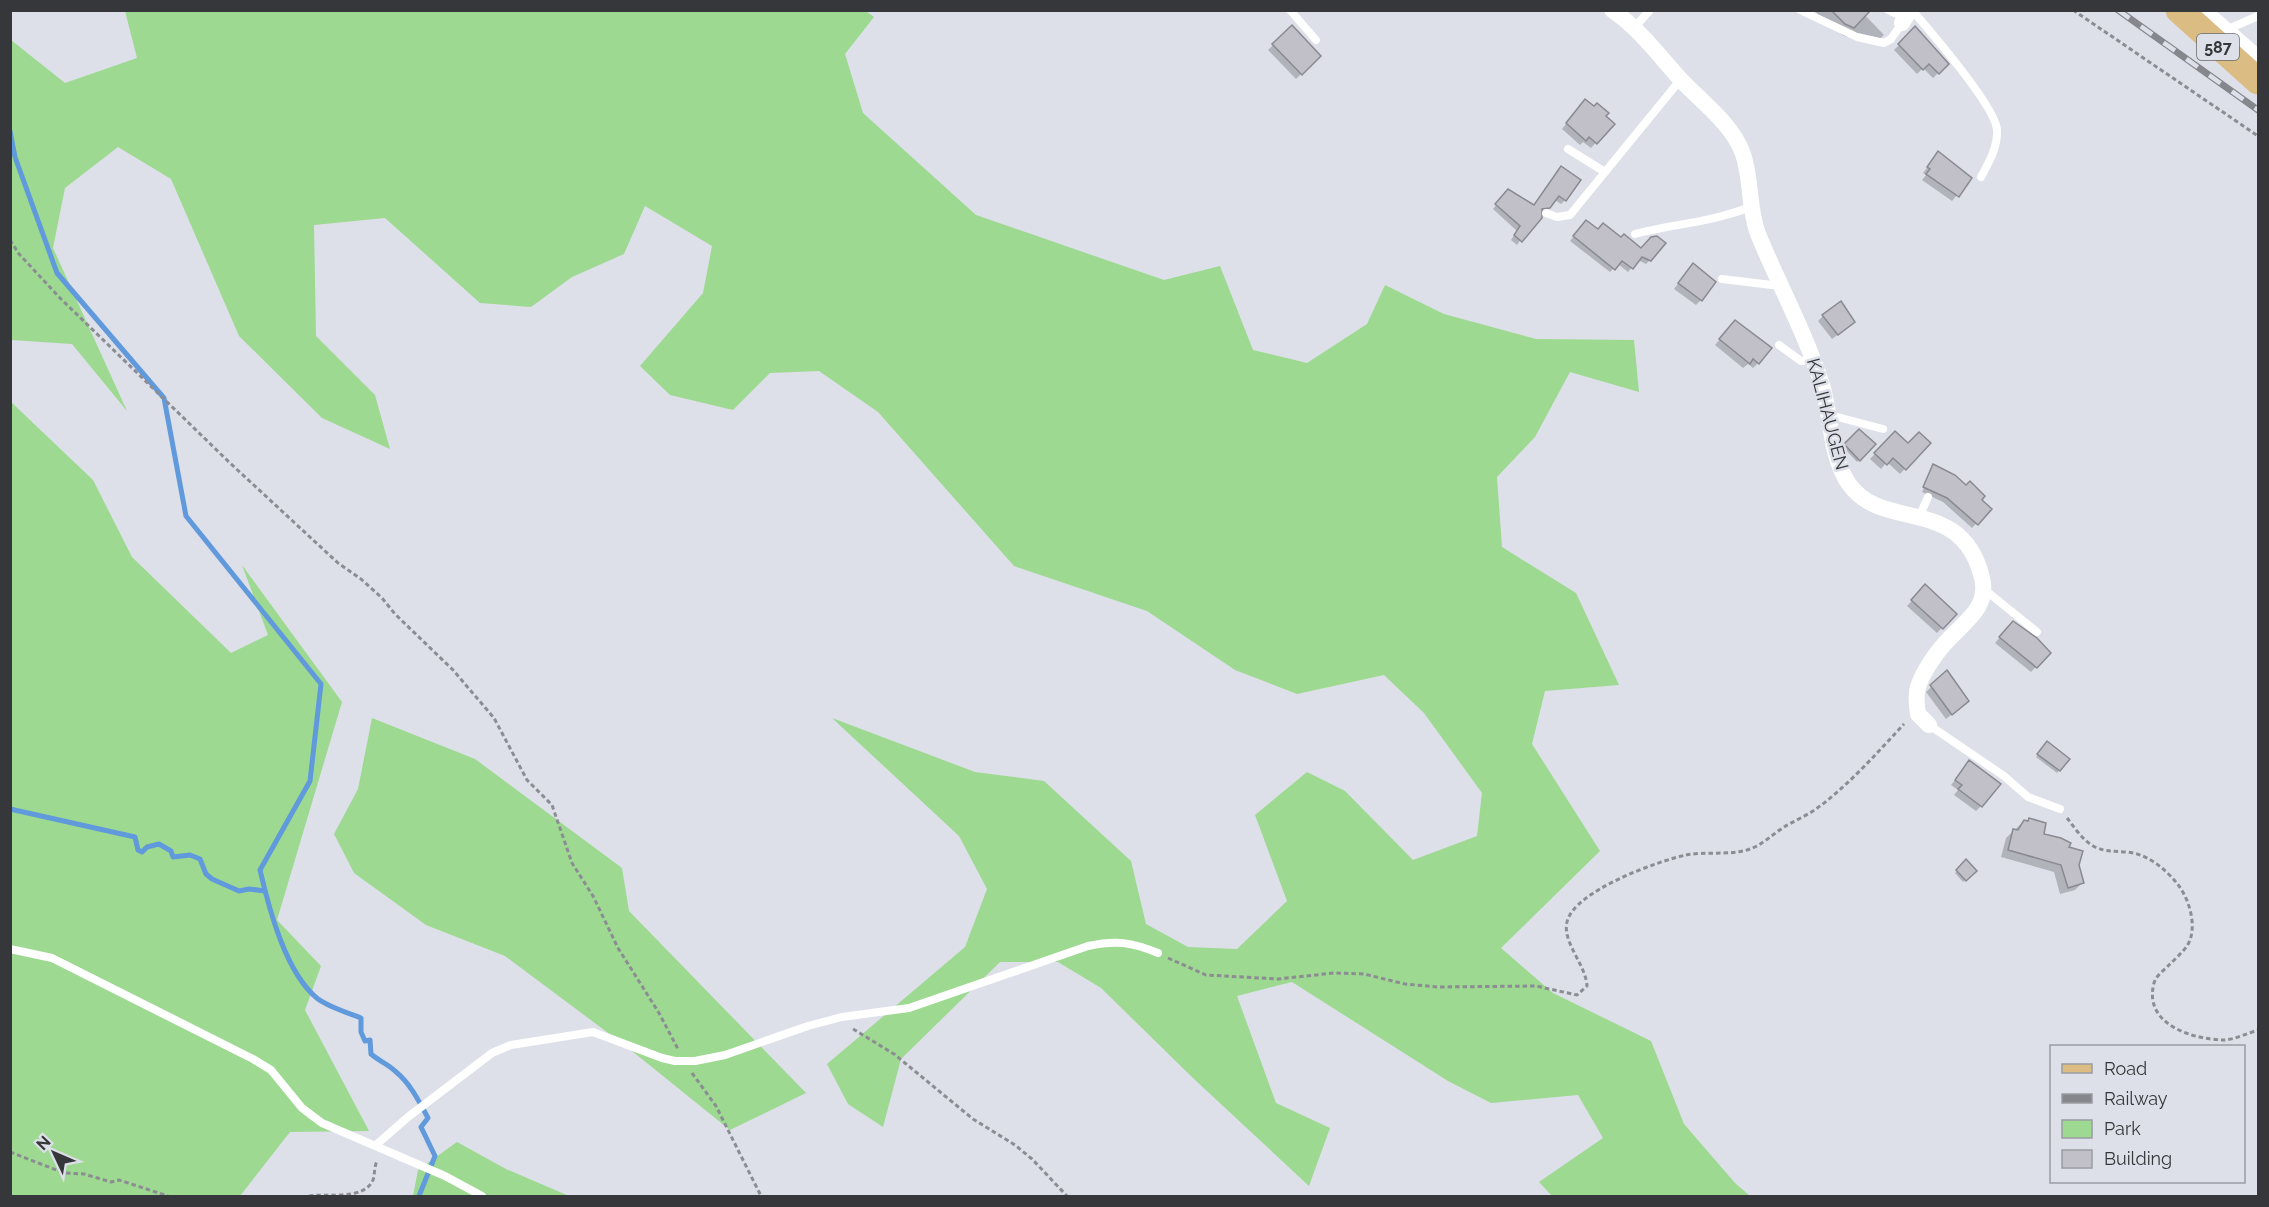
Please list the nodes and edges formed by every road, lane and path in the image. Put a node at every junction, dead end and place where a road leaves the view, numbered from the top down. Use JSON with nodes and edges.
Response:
{"nodes":[{"id":1,"x":1290,"y":10,"type":"edge"},
{"id":2,"x":1612,"y":10,"type":"edge"},
{"id":3,"x":1650,"y":10,"type":"edge"},
{"id":4,"x":1800,"y":10,"type":"edge"},
{"id":5,"x":1888,"y":10,"type":"edge"},
{"id":6,"x":2073,"y":10,"type":"edge"},
{"id":7,"x":2179,"y":10,"type":"edge"},
{"id":8,"x":2203,"y":10,"type":"edge"},
{"id":9,"x":1907,"y":15,"type":"edge"},
{"id":10,"x":2259,"y":16,"type":"edge"},
{"id":11,"x":1634,"y":28,"type":"junction"},
{"id":12,"x":2226,"y":30,"type":"junction"},
{"id":13,"x":1316,"y":40,"type":"dead end"},
{"id":14,"x":2259,"y":58,"type":"edge"},
{"id":15,"x":1681,"y":79,"type":"junction"},
{"id":16,"x":2259,"y":81,"type":"edge"},
{"id":17,"x":2259,"y":136,"type":"edge"},
{"id":18,"x":1568,"y":149,"type":"dead end"},
{"id":19,"x":1605,"y":172,"type":"junction"},
{"id":20,"x":1982,"y":177,"type":"dead end"},
{"id":21,"x":1750,"y":207,"type":"junction"},
{"id":22,"x":1546,"y":213,"type":"dead end"},
{"id":23,"x":1635,"y":234,"type":"dead end"},
{"id":24,"x":10,"y":240,"type":"edge"},
{"id":25,"x":1722,"y":279,"type":"dead end"},
{"id":26,"x":1781,"y":283,"type":"junction"},
{"id":27,"x":1779,"y":345,"type":"dead end"},
{"id":28,"x":1814,"y":360,"type":"junction"},
{"id":29,"x":1830,"y":415,"type":"junction"},
{"id":30,"x":1884,"y":429,"type":"dead end"},
{"id":31,"x":1928,"y":497,"type":"dead end"},
{"id":32,"x":1920,"y":515,"type":"junction"},
{"id":33,"x":1984,"y":590,"type":"junction"},
{"id":34,"x":2037,"y":632,"type":"dead end"},
{"id":35,"x":1923,"y":720,"type":"junction"},
{"id":36,"x":2060,"y":809,"type":"joint"},
{"id":37,"x":10,"y":949,"type":"edge"},
{"id":38,"x":1158,"y":953,"type":"joint"},
{"id":39,"x":836,"y":1019,"type":"junction"},
{"id":40,"x":2259,"y":1030,"type":"edge"},
{"id":41,"x":684,"y":1061,"type":"junction"},
{"id":42,"x":380,"y":1147,"type":"junction"},
{"id":43,"x":10,"y":1152,"type":"edge"},
{"id":44,"x":168,"y":1197,"type":"edge"},
{"id":45,"x":309,"y":1197,"type":"edge"},
{"id":46,"x":482,"y":1197,"type":"edge"},
{"id":47,"x":761,"y":1197,"type":"edge"},
{"id":48,"x":1067,"y":1197,"type":"edge"}],
"edges":[{"from":1,"to":13,"type":"lane"},
{"from":2,"to":11,"type":"street","name":"KALIHAUGEN"},
{"from":3,"to":11,"type":"lane"},
{"from":4,"to":9,"type":"lane"},
{"from":5,"to":9,"type":"lane"},
{"from":6,"to":17,"type":"path"},
{"from":7,"to":16,"type":"main road","number":"587"},
{"from":8,"to":12,"type":"street"},
{"from":9,"to":20,"type":"lane"},
{"from":10,"to":12,"type":"lane"},
{"from":11,"to":15,"type":"street","name":"KALIHAUGEN"},
{"from":12,"to":14,"type":"street"},
{"from":15,"to":19,"type":"lane"},
{"from":15,"to":21,"type":"street","name":"KALIHAUGEN"},
{"from":18,"to":19,"type":"lane"},
{"from":19,"to":22,"type":"lane"},
{"from":21,"to":23,"type":"lane"},
{"from":21,"to":26,"type":"street","name":"KALIHAUGEN"},
{"from":24,"to":41,"type":"path"},
{"from":25,"to":26,"type":"lane"},
{"from":26,"to":28,"type":"street","name":"KALIHAUGEN"},
{"from":27,"to":28,"type":"lane"},
{"from":28,"to":29,"type":"street","name":"KALIHAUGEN"},
{"from":29,"to":30,"type":"lane"},
{"from":29,"to":32,"type":"street","name":"KALIHAUGEN"},
{"from":31,"to":32,"type":"lane"},
{"from":32,"to":33,"type":"street","name":"KALIHAUGEN"},
{"from":33,"to":34,"type":"lane"},
{"from":33,"to":35,"type":"street"},
{"from":35,"to":36,"type":"lane"},
{"from":35,"to":38,"type":"path"},
{"from":36,"to":40,"type":"path"},
{"from":37,"to":42,"type":"lane"},
{"from":38,"to":39,"type":"lane"},
{"from":39,"to":41,"type":"lane"},
{"from":39,"to":48,"type":"path"},
{"from":41,"to":42,"type":"lane"},
{"from":41,"to":47,"type":"path"},
{"from":42,"to":45,"type":"path"},
{"from":42,"to":46,"type":"lane"},
{"from":43,"to":44,"type":"path"}]}
